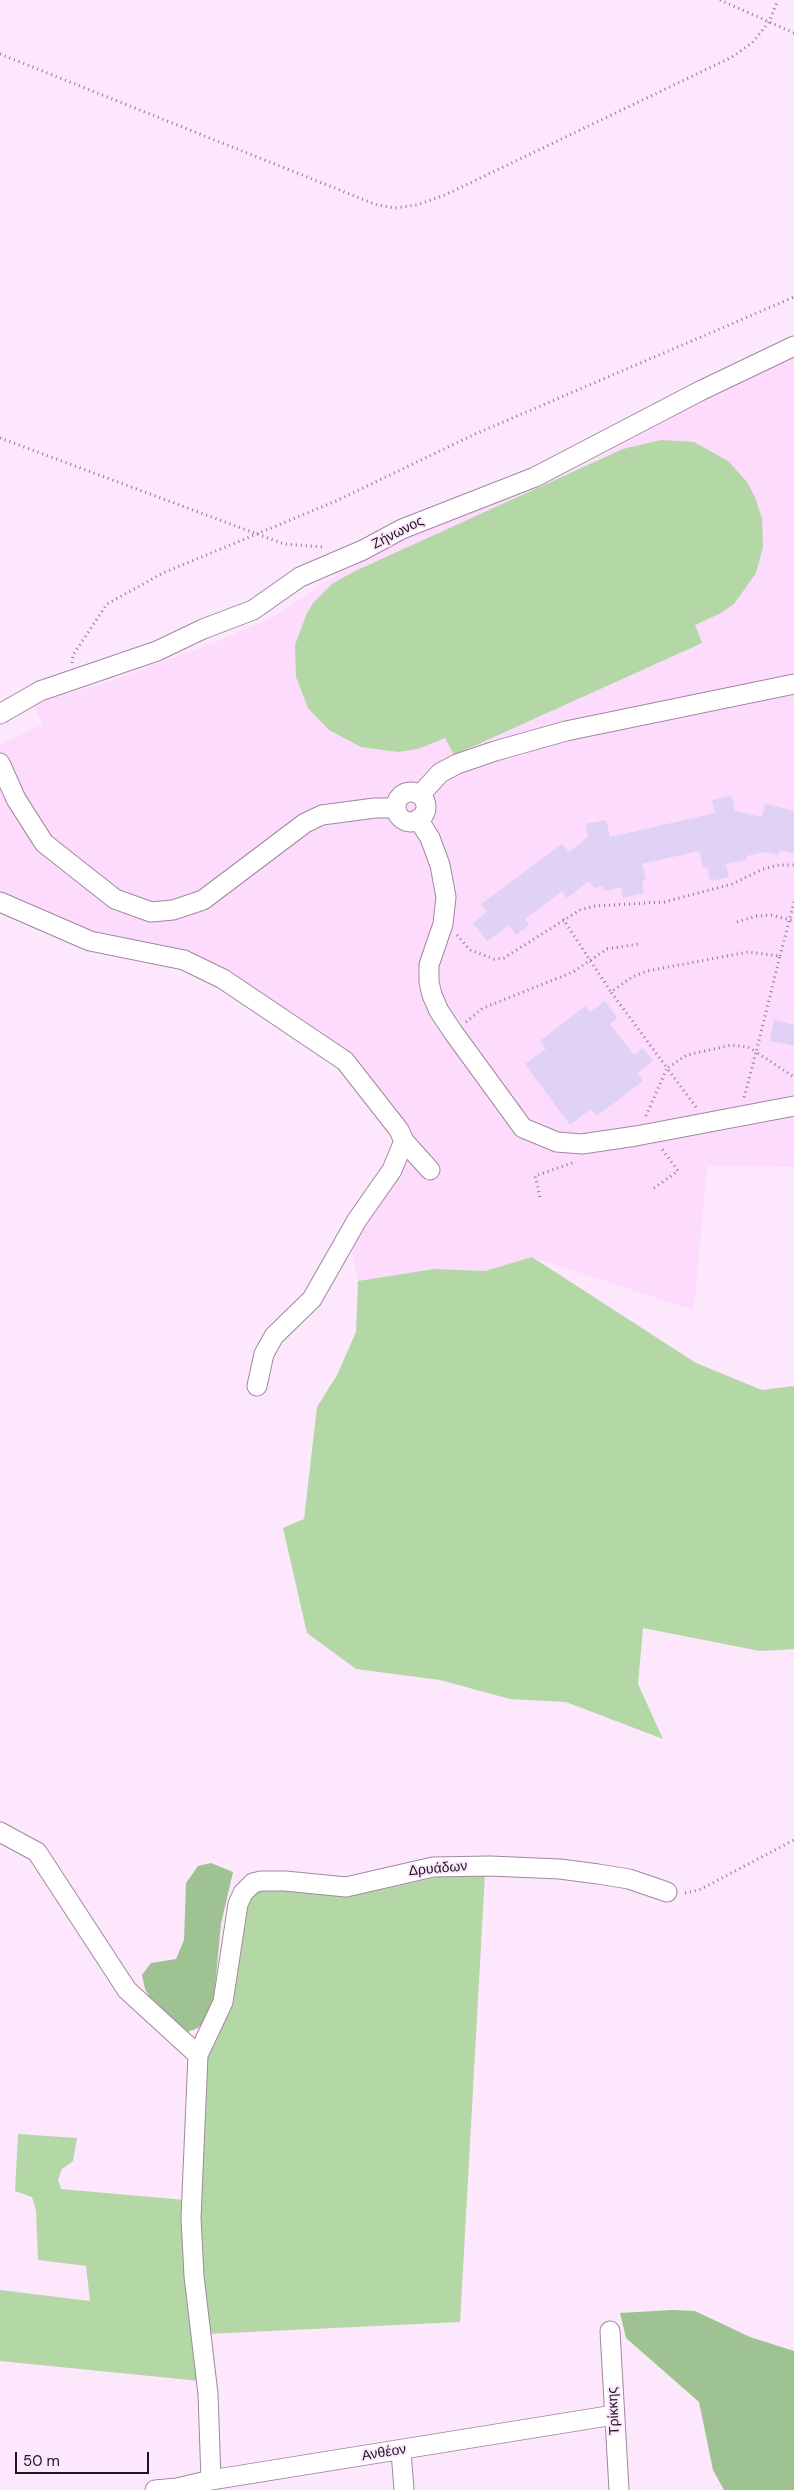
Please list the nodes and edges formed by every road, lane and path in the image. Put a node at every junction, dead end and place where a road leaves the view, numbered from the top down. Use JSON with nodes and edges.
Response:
{"nodes":[{"id":1,"x":720,"y":0,"type":"edge"},
{"id":2,"x":778,"y":0,"type":"edge"},
{"id":3,"x":769,"y":22,"type":"junction"},
{"id":4,"x":794,"y":33,"type":"edge"},
{"id":5,"x":0,"y":54,"type":"edge"},
{"id":6,"x":794,"y":297,"type":"edge"},
{"id":7,"x":794,"y":346,"type":"edge"},
{"id":8,"x":0,"y":438,"type":"edge"},
{"id":9,"x":256,"y":534,"type":"junction"},
{"id":10,"x":324,"y":547,"type":"dead end"},
{"id":11,"x":69,"y":681,"type":"junction"},
{"id":12,"x":794,"y":684,"type":"edge"},
{"id":13,"x":0,"y":714,"type":"edge"},
{"id":14,"x":0,"y":763,"type":"edge"},
{"id":15,"x":420,"y":795,"type":"junction"},
{"id":16,"x":396,"y":808,"type":"junction"},
{"id":17,"x":418,"y":819,"type":"junction"},
{"id":18,"x":794,"y":865,"type":"edge"},
{"id":19,"x":0,"y":902,"type":"edge"},
{"id":20,"x":794,"y":902,"type":"edge"},
{"id":21,"x":444,"y":912,"type":"junction"},
{"id":22,"x":563,"y":919,"type":"junction"},
{"id":23,"x":789,"y":920,"type":"junction"},
{"id":24,"x":794,"y":921,"type":"edge"},
{"id":25,"x":737,"y":922,"type":"dead end"},
{"id":26,"x":638,"y":944,"type":"dead end"},
{"id":27,"x":780,"y":956,"type":"junction"},
{"id":28,"x":591,"y":961,"type":"junction"},
{"id":29,"x":611,"y":992,"type":"junction"},
{"id":30,"x":453,"y":1032,"type":"junction"},
{"id":31,"x":756,"y":1052,"type":"junction"},
{"id":32,"x":667,"y":1068,"type":"junction"},
{"id":33,"x":794,"y":1077,"type":"edge"},
{"id":34,"x":794,"y":1106,"type":"edge"},
{"id":35,"x":739,"y":1118,"type":"junction"},
{"id":36,"x":707,"y":1123,"type":"junction"},
{"id":37,"x":636,"y":1136,"type":"junction"},
{"id":38,"x":404,"y":1141,"type":"junction"},
{"id":39,"x":659,"y":1144,"type":"dead end"},
{"id":40,"x":582,"y":1160,"type":"dead end"},
{"id":41,"x":430,"y":1170,"type":"dead end"},
{"id":42,"x":654,"y":1188,"type":"dead end"},
{"id":43,"x":540,"y":1197,"type":"dead end"},
{"id":44,"x":257,"y":1386,"type":"dead end"},
{"id":45,"x":0,"y":1832,"type":"edge"},
{"id":46,"x":794,"y":1840,"type":"edge"},
{"id":47,"x":667,"y":1892,"type":"joint"},
{"id":48,"x":198,"y":2055,"type":"junction"},
{"id":49,"x":610,"y":2332,"type":"dead end"},
{"id":50,"x":614,"y":2415,"type":"junction"},
{"id":51,"x":402,"y":2451,"type":"junction"},
{"id":52,"x":211,"y":2480,"type":"junction"},
{"id":53,"x":154,"y":2490,"type":"edge"},
{"id":54,"x":404,"y":2490,"type":"edge"},
{"id":55,"x":619,"y":2490,"type":"edge"}],
"edges":[{"from":1,"to":3,"type":"path"},
{"from":2,"to":3,"type":"path"},
{"from":3,"to":4,"type":"path"},
{"from":3,"to":5,"type":"path"},
{"from":6,"to":9,"type":"path"},
{"from":7,"to":11,"type":"street","name":"Ζήνωνος"},
{"from":8,"to":9,"type":"path"},
{"from":9,"to":10,"type":"path"},
{"from":9,"to":11,"type":"path"},
{"from":11,"to":13,"type":"street","name":"Ζήνωνος"},
{"from":12,"to":15,"type":"street"},
{"from":14,"to":16,"type":"street"},
{"from":15,"to":16,"type":"street"},
{"from":15,"to":17,"type":"street"},
{"from":16,"to":17,"type":"street"},
{"from":17,"to":21,"type":"street"},
{"from":18,"to":22,"type":"path"},
{"from":19,"to":38,"type":"street"},
{"from":20,"to":23,"type":"path"},
{"from":21,"to":22,"type":"path"},
{"from":21,"to":30,"type":"street"},
{"from":22,"to":28,"type":"path"},
{"from":23,"to":24,"type":"path"},
{"from":23,"to":25,"type":"path"},
{"from":23,"to":27,"type":"path"},
{"from":26,"to":28,"type":"path"},
{"from":27,"to":29,"type":"path"},
{"from":27,"to":31,"type":"path"},
{"from":28,"to":29,"type":"path"},
{"from":28,"to":30,"type":"path"},
{"from":29,"to":32,"type":"path"},
{"from":30,"to":37,"type":"street"},
{"from":31,"to":32,"type":"path"},
{"from":31,"to":33,"type":"path"},
{"from":31,"to":35,"type":"path"},
{"from":32,"to":36,"type":"path"},
{"from":32,"to":37,"type":"path"},
{"from":34,"to":35,"type":"street"},
{"from":35,"to":36,"type":"street"},
{"from":36,"to":37,"type":"street"},
{"from":38,"to":41,"type":"street"},
{"from":38,"to":44,"type":"street"},
{"from":39,"to":42,"type":"path"},
{"from":40,"to":43,"type":"path"},
{"from":45,"to":48,"type":"street"},
{"from":46,"to":47,"type":"path"},
{"from":47,"to":48,"type":"street","name":"Δρυάδων"},
{"from":48,"to":52,"type":"street"},
{"from":49,"to":50,"type":"street","name":"Τρίκκης"},
{"from":50,"to":51,"type":"street","name":"Ανθέον"},
{"from":50,"to":55,"type":"street","name":"Τρίκκης"},
{"from":51,"to":52,"type":"street","name":"Ανθέον"},
{"from":51,"to":54,"type":"street"},
{"from":52,"to":53,"type":"street","name":"Ανθέον"}]}
